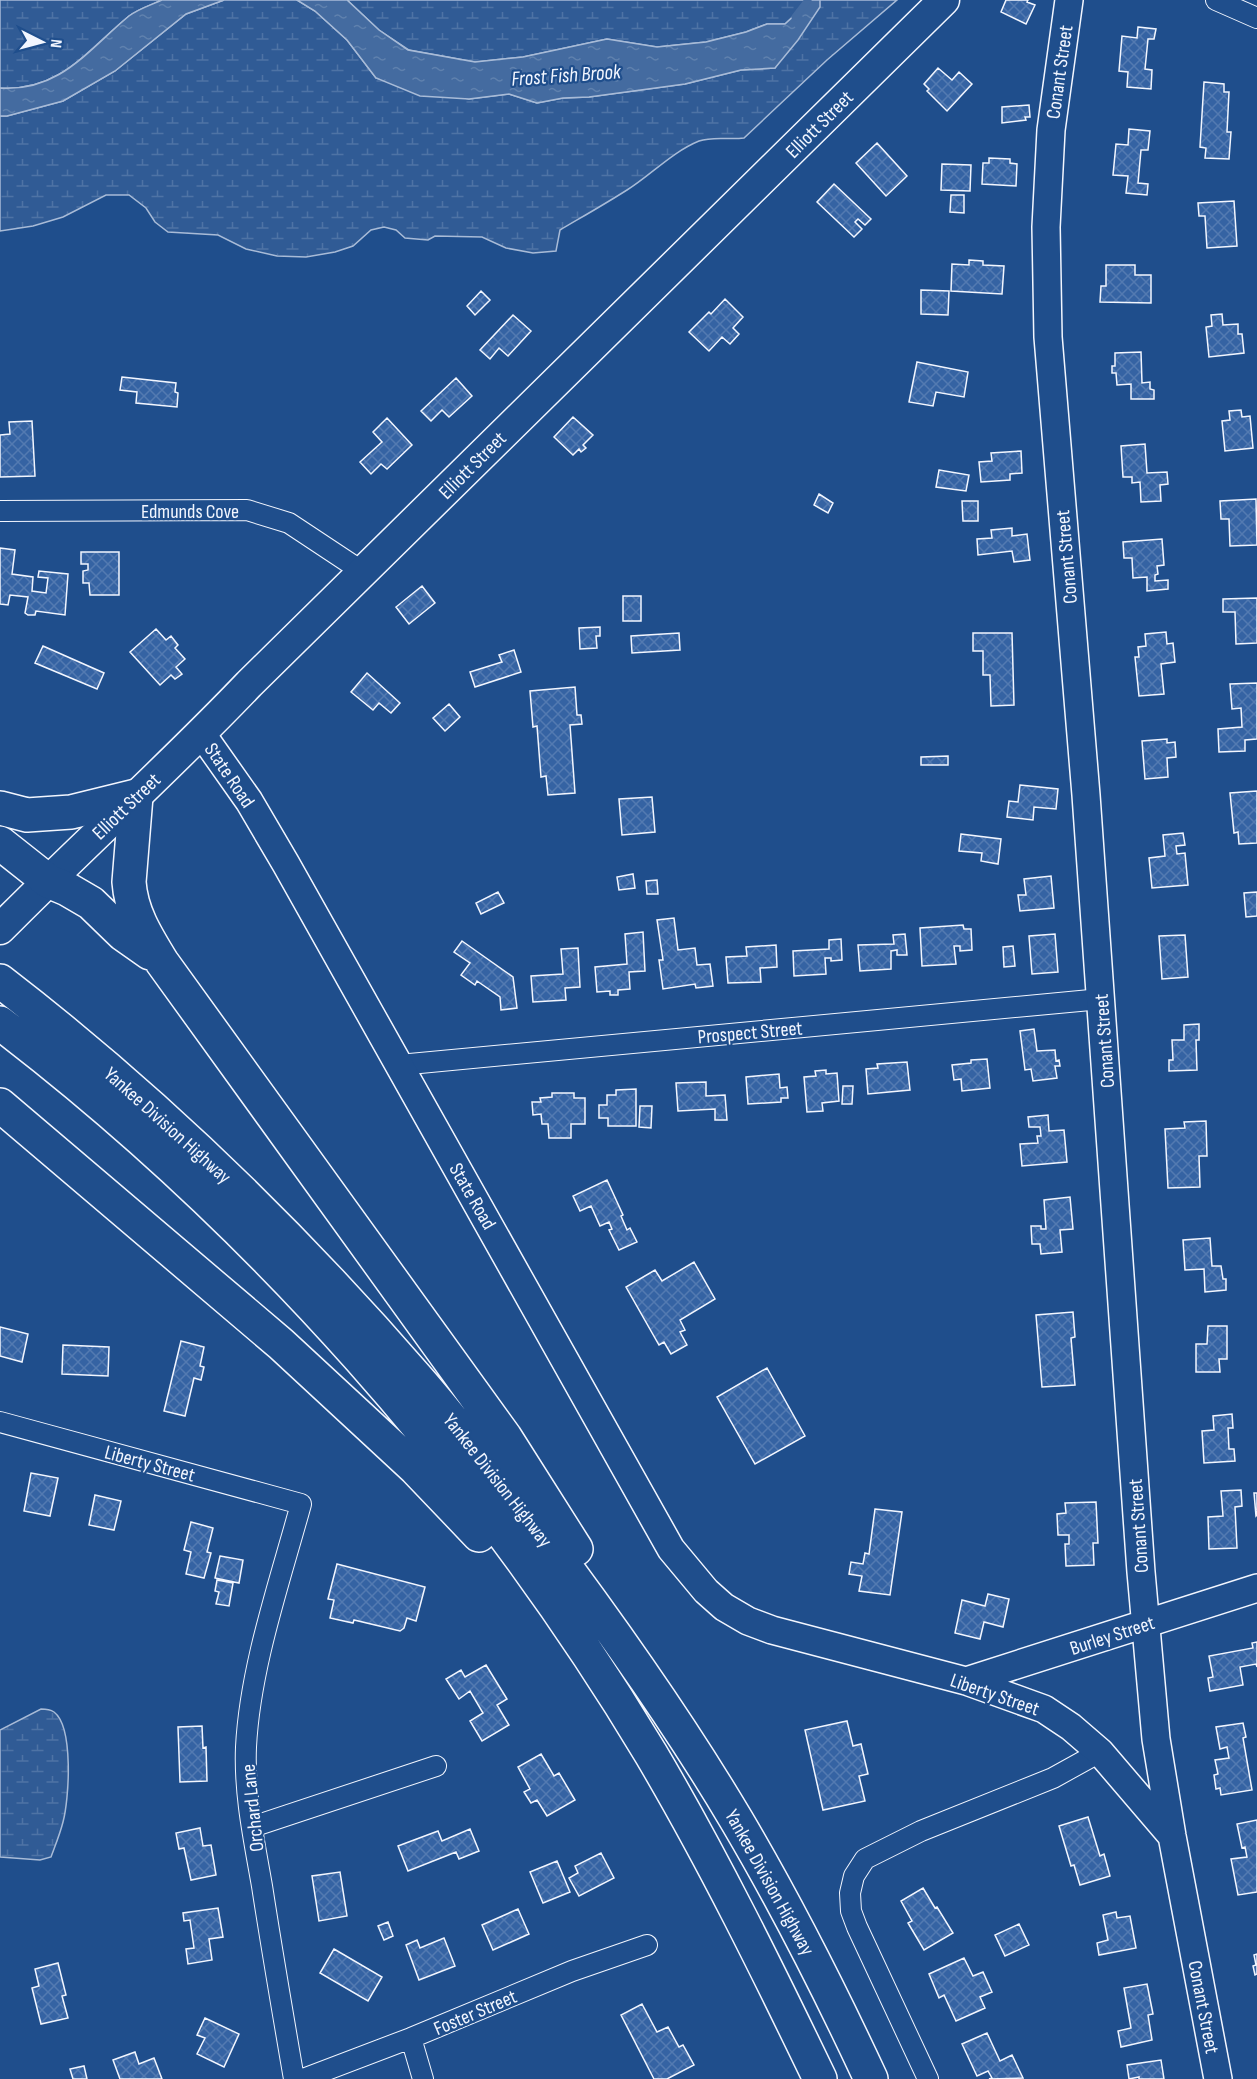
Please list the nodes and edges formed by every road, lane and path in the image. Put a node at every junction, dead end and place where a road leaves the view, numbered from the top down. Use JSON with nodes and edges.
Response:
{"nodes":[{"id":1,"x":944,"y":0,"type":"edge"},
{"id":2,"x":1070,"y":0,"type":"edge"},
{"id":3,"x":1216,"y":0,"type":"edge"},
{"id":4,"x":1257,"y":18,"type":"edge"},
{"id":5,"x":0,"y":511,"type":"edge"},
{"id":6,"x":363,"y":572,"type":"junction"},
{"id":7,"x":201,"y":733,"type":"junction"},
{"id":8,"x":136,"y":796,"type":"junction"},
{"id":9,"x":0,"y":808,"type":"edge"},
{"id":10,"x":0,"y":843,"type":"edge"},
{"id":11,"x":48,"y":881,"type":"junction"},
{"id":12,"x":0,"y":929,"type":"edge"},
{"id":13,"x":162,"y":962,"type":"junction"},
{"id":14,"x":0,"y":981,"type":"edge"},
{"id":15,"x":1101,"y":999,"type":"junction"},
{"id":16,"x":9,"y":1030,"type":"edge"},
{"id":17,"x":399,"y":1065,"type":"junction"},
{"id":18,"x":4,"y":1111,"type":"edge"},
{"id":19,"x":0,"y":1422,"type":"edge"},
{"id":20,"x":301,"y":1504,"type":"joint"},
{"id":21,"x":1257,"y":1588,"type":"edge"},
{"id":22,"x":1147,"y":1624,"type":"junction"},
{"id":23,"x":772,"y":1630,"type":"joint"},
{"id":24,"x":966,"y":1680,"type":"junction"},
{"id":25,"x":692,"y":1750,"type":"junction"},
{"id":26,"x":1100,"y":1752,"type":"junction"},
{"id":27,"x":435,"y":1766,"type":"dead end"},
{"id":28,"x":680,"y":1806,"type":"junction"},
{"id":29,"x":252,"y":1827,"type":"junction"},
{"id":30,"x":1172,"y":1836,"type":"junction"},
{"id":31,"x":647,"y":1945,"type":"dead end"},
{"id":32,"x":411,"y":2038,"type":"junction"},
{"id":33,"x":294,"y":2079,"type":"edge"},
{"id":34,"x":303,"y":2079,"type":"edge"},
{"id":35,"x":423,"y":2079,"type":"edge"},
{"id":36,"x":820,"y":2079,"type":"edge"},
{"id":37,"x":871,"y":2079,"type":"edge"},
{"id":38,"x":928,"y":2079,"type":"edge"},
{"id":39,"x":1218,"y":2079,"type":"edge"}],
"edges":[{"from":1,"to":6,"type":"main road","name":"Elliott Street"},
{"from":2,"to":15,"type":"main road","name":"Conant Street"},
{"from":3,"to":4,"type":"street"},
{"from":5,"to":6,"type":"street","name":"Edmunds Cove"},
{"from":6,"to":7,"type":"main road","name":"Elliott Street"},
{"from":7,"to":8,"type":"main road","name":"Elliott Street"},
{"from":7,"to":17,"type":"main road","name":"State Road"},
{"from":8,"to":9,"type":"highway"},
{"from":8,"to":11,"type":"main road","name":"Elliott Street"},
{"from":8,"to":13,"type":"highway"},
{"from":10,"to":11,"type":"highway"},
{"from":11,"to":12,"type":"main road","name":"Elliott Street"},
{"from":11,"to":13,"type":"highway"},
{"from":13,"to":25,"type":"highway"},
{"from":14,"to":25,"type":"highway","name":"Yankee Division Highway"},
{"from":15,"to":17,"type":"street","name":"Prospect Street"},
{"from":15,"to":22,"type":"main road","name":"Conant Street"},
{"from":16,"to":28,"type":"highway","name":"Yankee Division Highway"},
{"from":17,"to":23,"type":"main road","name":"State Road"},
{"from":18,"to":28,"type":"highway"},
{"from":19,"to":20,"type":"street","name":"Liberty Street"},
{"from":20,"to":29,"type":"street","name":"Orchard Lane"},
{"from":21,"to":22,"type":"main road","name":"Burley Street"},
{"from":22,"to":24,"type":"main road","name":"Burley Street"},
{"from":22,"to":30,"type":"main road","name":"Conant Street"},
{"from":23,"to":24,"type":"main road","name":"Liberty Street"},
{"from":24,"to":26,"type":"main road","name":"Liberty Street"},
{"from":25,"to":37,"type":"highway","name":"Yankee Division Highway"},
{"from":26,"to":30,"type":"main road","name":"Liberty Street"},
{"from":26,"to":38,"type":"street"},
{"from":27,"to":29,"type":"street"},
{"from":28,"to":36,"type":"highway","name":"Yankee Division Highway"},
{"from":29,"to":33,"type":"street","name":"Orchard Lane"},
{"from":30,"to":39,"type":"main road","name":"Conant Street"},
{"from":31,"to":32,"type":"street","name":"Foster Street"},
{"from":32,"to":34,"type":"street","name":"Foster Street"},
{"from":32,"to":35,"type":"street"}]}
